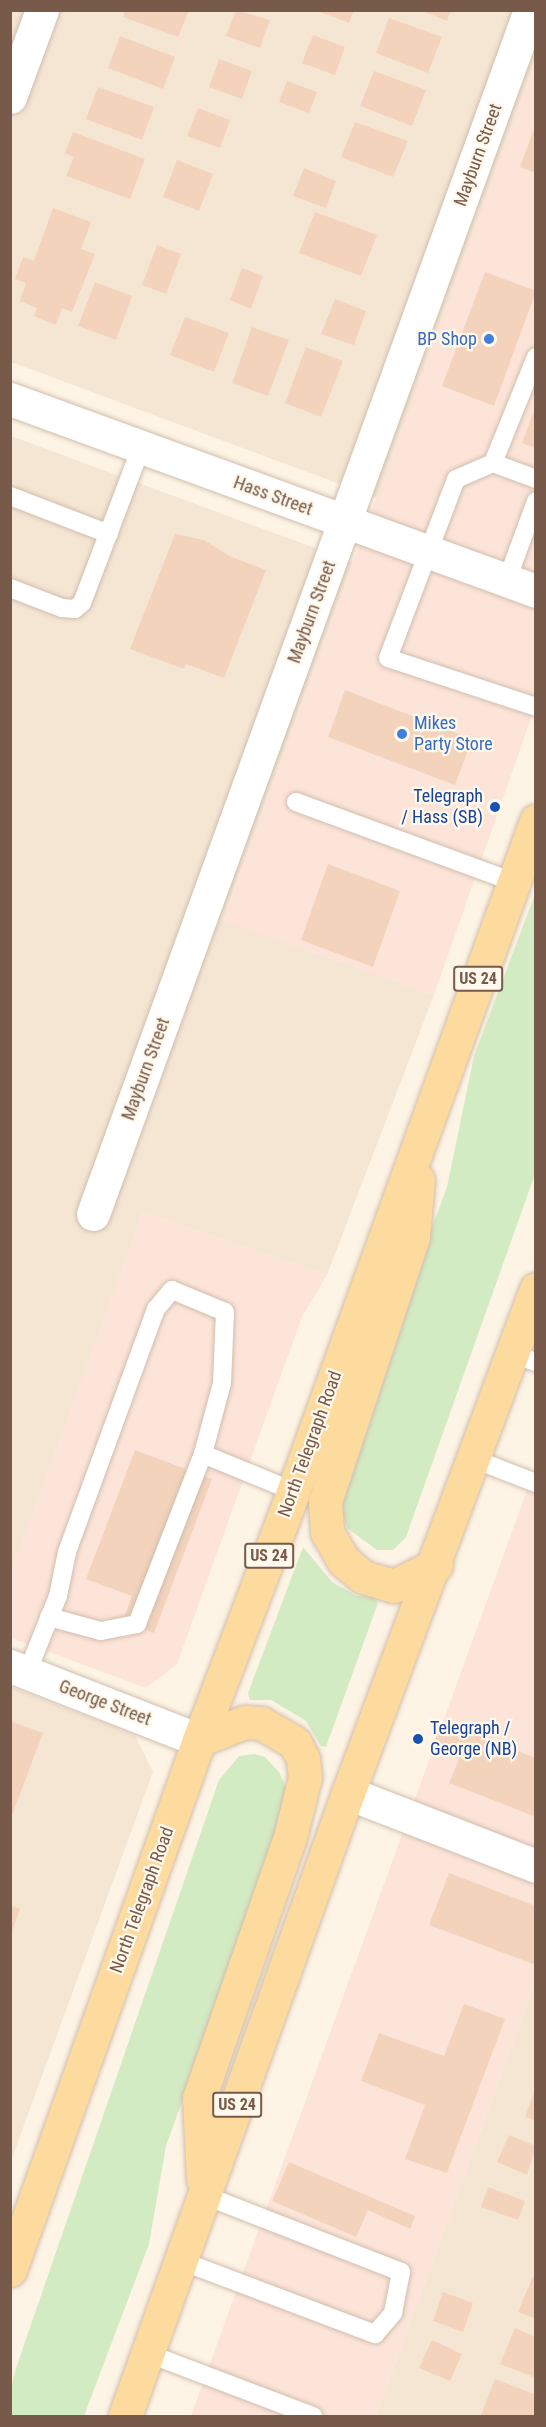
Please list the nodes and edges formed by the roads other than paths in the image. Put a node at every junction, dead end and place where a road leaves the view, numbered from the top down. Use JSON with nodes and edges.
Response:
{"nodes":[{"id":1,"x":42,"y":10,"type":"edge"},
{"id":2,"x":530,"y":10,"type":"edge"},
{"id":3,"x":10,"y":97,"type":"edge"},
{"id":4,"x":536,"y":357,"type":"edge"},
{"id":5,"x":10,"y":399,"type":"edge"},
{"id":6,"x":141,"y":448,"type":"junction"},
{"id":7,"x":493,"y":463,"type":"junction"},
{"id":8,"x":536,"y":478,"type":"edge"},
{"id":9,"x":10,"y":496,"type":"edge"},
{"id":10,"x":536,"y":501,"type":"edge"},
{"id":11,"x":345,"y":523,"type":"junction"},
{"id":12,"x":109,"y":534,"type":"junction"},
{"id":13,"x":429,"y":553,"type":"junction"},
{"id":14,"x":521,"y":585,"type":"edge"},
{"id":15,"x":10,"y":588,"type":"edge"},
{"id":16,"x":536,"y":707,"type":"edge"},
{"id":17,"x":296,"y":802,"type":"dead end"},
{"id":18,"x":536,"y":821,"type":"edge"},
{"id":19,"x":513,"y":882,"type":"junction"},
{"id":20,"x":422,"y":1136,"type":"junction"},
{"id":21,"x":93,"y":1214,"type":"dead end"},
{"id":22,"x":536,"y":1289,"type":"edge"},
{"id":23,"x":524,"y":1357,"type":"edge"},
{"id":24,"x":203,"y":1454,"type":"junction"},
{"id":25,"x":474,"y":1459,"type":"junction"},
{"id":26,"x":536,"y":1483,"type":"edge"},
{"id":27,"x":293,"y":1492,"type":"junction"},
{"id":28,"x":325,"y":1502,"type":"junction"},
{"id":29,"x":436,"y":1564,"type":"junction"},
{"id":30,"x":49,"y":1617,"type":"junction"},
{"id":31,"x":19,"y":1670,"type":"edge"},
{"id":32,"x":199,"y":1740,"type":"junction"},
{"id":33,"x":348,"y":1793,"type":"junction"},
{"id":34,"x":536,"y":1866,"type":"edge"},
{"id":35,"x":203,"y":2195,"type":"junction"},
{"id":36,"x":179,"y":2260,"type":"junction"},
{"id":37,"x":10,"y":2270,"type":"edge"},
{"id":38,"x":147,"y":2353,"type":"junction"},
{"id":39,"x":125,"y":2416,"type":"edge"},
{"id":40,"x":313,"y":2416,"type":"edge"}],
"edges":[{"from":1,"to":3,"type":"street"},
{"from":2,"to":11,"type":"street","name":"Mayburn Street"},
{"from":4,"to":7,"type":"lane"},
{"from":5,"to":6,"type":"street","name":"Hass Street"},
{"from":6,"to":11,"type":"street","name":"Hass Street"},
{"from":6,"to":12,"type":"lane"},
{"from":7,"to":8,"type":"lane"},
{"from":7,"to":13,"type":"lane"},
{"from":9,"to":12,"type":"lane"},
{"from":10,"to":14,"type":"lane"},
{"from":11,"to":13,"type":"street","name":"Hass Street"},
{"from":11,"to":21,"type":"street","name":"Mayburn Street"},
{"from":12,"to":15,"type":"lane"},
{"from":13,"to":14,"type":"street","name":"Hass Street"},
{"from":13,"to":16,"type":"lane"},
{"from":17,"to":19,"type":"lane"},
{"from":18,"to":19,"type":"main road","name":"North Telegraph Road","number":"US 24"},
{"from":19,"to":20,"type":"main road","name":"North Telegraph Road","number":"US 24"},
{"from":20,"to":27,"type":"main road","name":"North Telegraph Road","number":"US 24"},
{"from":20,"to":28,"type":"main road"},
{"from":22,"to":23,"type":"main road","number":"US 24"},
{"from":23,"to":25,"type":"main road","number":"US 24"},
{"from":24,"to":27,"type":"lane"},
{"from":24,"to":30,"type":"lane"},
{"from":24,"to":30,"type":"lane"},
{"from":25,"to":26,"type":"lane"},
{"from":25,"to":29,"type":"main road","number":"US 24"},
{"from":27,"to":28,"type":"lane"},
{"from":27,"to":32,"type":"main road","name":"North Telegraph Road","number":"US 24"},
{"from":28,"to":29,"type":"main road"},
{"from":29,"to":33,"type":"main road","number":"US 24"},
{"from":30,"to":31,"type":"lane"},
{"from":31,"to":32,"type":"street","name":"George Street"},
{"from":32,"to":35,"type":"main road"},
{"from":32,"to":37,"type":"main road","name":"North Telegraph Road","number":"US 24"},
{"from":33,"to":34,"type":"street"},
{"from":33,"to":35,"type":"main road","number":"US 24"},
{"from":35,"to":36,"type":"main road","number":"US 24"},
{"from":35,"to":36,"type":"lane"},
{"from":36,"to":38,"type":"main road","number":"US 24"},
{"from":38,"to":39,"type":"main road","number":"US 24"},
{"from":38,"to":40,"type":"lane"}]}
